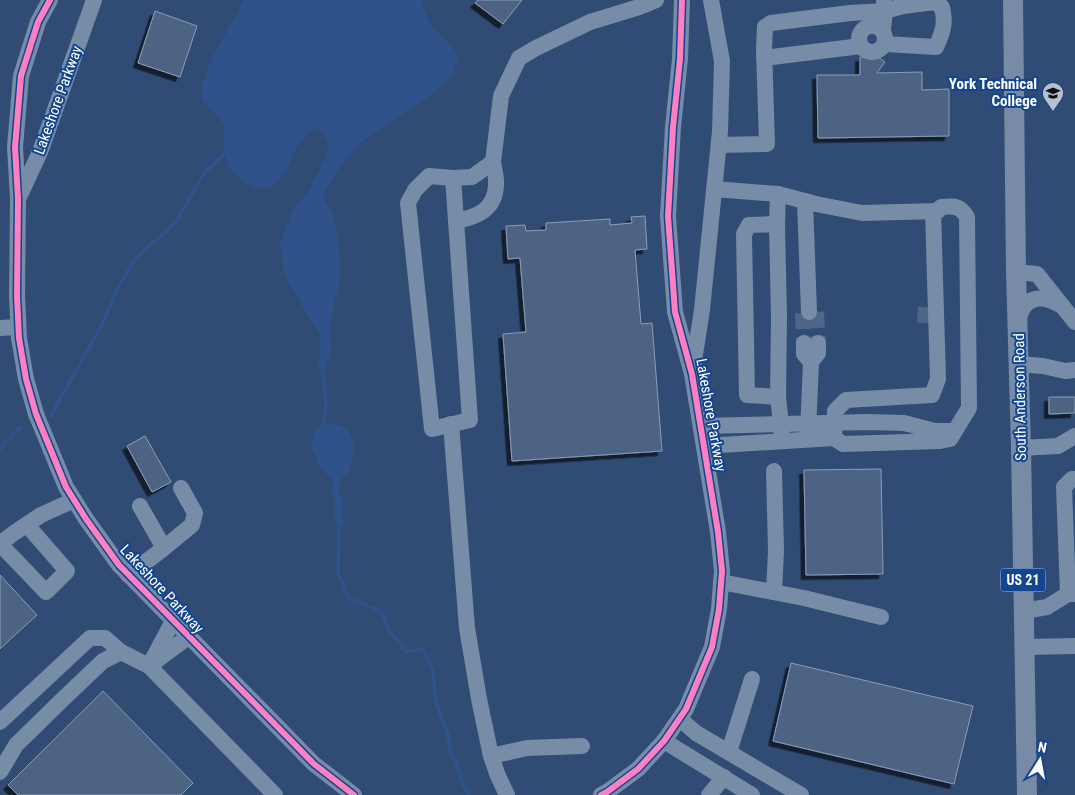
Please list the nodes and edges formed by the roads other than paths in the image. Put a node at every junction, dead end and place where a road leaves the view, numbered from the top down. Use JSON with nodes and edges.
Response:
{"nodes":[{"id":1,"x":50,"y":0,"type":"edge"},
{"id":2,"x":94,"y":0,"type":"edge"},
{"id":3,"x":620,"y":0,"type":"edge"},
{"id":4,"x":656,"y":0,"type":"edge"},
{"id":5,"x":682,"y":0,"type":"edge"},
{"id":6,"x":711,"y":0,"type":"edge"},
{"id":7,"x":1013,"y":0,"type":"edge"},
{"id":8,"x":881,"y":20,"type":"edge"},
{"id":9,"x":590,"y":22,"type":"junction"},
{"id":10,"x":861,"y":46,"type":"junction"},
{"id":11,"x":764,"y":58,"type":"junction"},
{"id":12,"x":719,"y":145,"type":"junction"},
{"id":13,"x":493,"y":162,"type":"junction"},
{"id":14,"x":453,"y":178,"type":"junction"},
{"id":15,"x":714,"y":190,"type":"junction"},
{"id":16,"x":778,"y":194,"type":"junction"},
{"id":17,"x":18,"y":199,"type":"junction"},
{"id":18,"x":805,"y":201,"type":"junction"},
{"id":19,"x":935,"y":211,"type":"junction"},
{"id":20,"x":456,"y":221,"type":"junction"},
{"id":21,"x":777,"y":224,"type":"junction"},
{"id":22,"x":1016,"y":272,"type":"junction"},
{"id":23,"x":935,"y":277,"type":"junction"},
{"id":24,"x":1062,"y":306,"type":"junction"},
{"id":25,"x":809,"y":312,"type":"tunnel mouth"},
{"id":26,"x":1018,"y":318,"type":"junction"},
{"id":27,"x":1075,"y":322,"type":"edge"},
{"id":28,"x":18,"y":327,"type":"junction"},
{"id":29,"x":0,"y":328,"type":"edge"},
{"id":30,"x":811,"y":343,"type":"tunnel mouth"},
{"id":31,"x":937,"y":343,"type":"junction"},
{"id":32,"x":1019,"y":364,"type":"junction"},
{"id":33,"x":1075,"y":370,"type":"edge"},
{"id":34,"x":692,"y":374,"type":"junction"},
{"id":35,"x":778,"y":397,"type":"junction"},
{"id":36,"x":451,"y":424,"type":"junction"},
{"id":37,"x":781,"y":424,"type":"junction"},
{"id":38,"x":701,"y":426,"type":"junction"},
{"id":39,"x":834,"y":430,"type":"junction"},
{"id":40,"x":808,"y":432,"type":"junction"},
{"id":41,"x":1075,"y":436,"type":"edge"},
{"id":42,"x":782,"y":441,"type":"junction"},
{"id":43,"x":704,"y":446,"type":"junction"},
{"id":44,"x":1021,"y":448,"type":"junction"},
{"id":45,"x":774,"y":471,"type":"dead end"},
{"id":46,"x":1075,"y":479,"type":"edge"},
{"id":47,"x":181,"y":488,"type":"dead end"},
{"id":48,"x":74,"y":500,"type":"junction"},
{"id":49,"x":140,"y":506,"type":"dead end"},
{"id":50,"x":27,"y":525,"type":"dead end"},
{"id":51,"x":164,"y":548,"type":"junction"},
{"id":52,"x":128,"y":575,"type":"junction"},
{"id":53,"x":721,"y":582,"type":"junction"},
{"id":54,"x":774,"y":592,"type":"junction"},
{"id":55,"x":1072,"y":594,"type":"edge"},
{"id":56,"x":1024,"y":611,"type":"junction"},
{"id":57,"x":881,"y":617,"type":"dead end"},
{"id":58,"x":173,"y":622,"type":"junction"},
{"id":59,"x":188,"y":636,"type":"junction"},
{"id":60,"x":1075,"y":646,"type":"edge"},
{"id":61,"x":1024,"y":647,"type":"junction"},
{"id":62,"x":121,"y":652,"type":"junction"},
{"id":63,"x":149,"y":666,"type":"junction"},
{"id":64,"x":752,"y":679,"type":"dead end"},
{"id":65,"x":680,"y":718,"type":"junction"},
{"id":66,"x":0,"y":722,"type":"edge"},
{"id":67,"x":664,"y":741,"type":"junction"},
{"id":68,"x":582,"y":746,"type":"dead end"},
{"id":69,"x":729,"y":752,"type":"junction"},
{"id":70,"x":491,"y":756,"type":"junction"},
{"id":71,"x":0,"y":772,"type":"edge"},
{"id":72,"x":724,"y":777,"type":"junction"},
{"id":73,"x":276,"y":795,"type":"edge"},
{"id":74,"x":354,"y":795,"type":"edge"},
{"id":75,"x":507,"y":795,"type":"edge"},
{"id":76,"x":601,"y":795,"type":"edge"},
{"id":77,"x":709,"y":795,"type":"edge"},
{"id":78,"x":752,"y":795,"type":"edge"},
{"id":79,"x":801,"y":795,"type":"edge"},
{"id":80,"x":1027,"y":795,"type":"edge"}],
"edges":[{"from":1,"to":17,"type":"street","name":"Lakeshore Parkway"},
{"from":2,"to":17,"type":"street","name":"Lakeshore Parkway"},
{"from":3,"to":9,"type":"street"},
{"from":4,"to":9,"type":"street"},
{"from":5,"to":34,"type":"street","name":"Lakeshore Parkway"},
{"from":6,"to":12,"type":"street","name":"Lakeshore Parkway"},
{"from":7,"to":22,"type":"main road","name":"South Anderson Road","number":"US 21"},
{"from":8,"to":10,"type":"street"},
{"from":8,"to":10,"type":"street"},
{"from":8,"to":11,"type":"street"},
{"from":9,"to":13,"type":"street"},
{"from":10,"to":11,"type":"street"},
{"from":11,"to":12,"type":"street"},
{"from":12,"to":15,"type":"street","name":"Lakeshore Parkway"},
{"from":13,"to":14,"type":"street"},
{"from":13,"to":20,"type":"street"},
{"from":14,"to":20,"type":"street"},
{"from":14,"to":36,"type":"street"},
{"from":15,"to":16,"type":"street"},
{"from":15,"to":34,"type":"street","name":"Lakeshore Parkway"},
{"from":16,"to":18,"type":"street"},
{"from":16,"to":21,"type":"street"},
{"from":17,"to":28,"type":"street","name":"Lakeshore Parkway"},
{"from":18,"to":19,"type":"street"},
{"from":18,"to":25,"type":"street"},
{"from":19,"to":23,"type":"street"},
{"from":19,"to":39,"type":"street"},
{"from":20,"to":36,"type":"street"},
{"from":21,"to":35,"type":"street"},
{"from":21,"to":35,"type":"street"},
{"from":22,"to":24,"type":"street"},
{"from":22,"to":26,"type":"main road","name":"South Anderson Road","number":"US 21"},
{"from":23,"to":31,"type":"street"},
{"from":23,"to":31,"type":"street"},
{"from":24,"to":26,"type":"street"},
{"from":24,"to":27,"type":"street"},
{"from":26,"to":32,"type":"main road","name":"South Anderson Road","number":"US 21"},
{"from":28,"to":29,"type":"street"},
{"from":28,"to":48,"type":"street","name":"Lakeshore Parkway"},
{"from":30,"to":40,"type":"street"},
{"from":31,"to":39,"type":"street"},
{"from":32,"to":33,"type":"street"},
{"from":32,"to":44,"type":"main road","name":"South Anderson Road","number":"US 21"},
{"from":34,"to":38,"type":"street","name":"Lakeshore Parkway"},
{"from":35,"to":37,"type":"street"},
{"from":36,"to":70,"type":"street"},
{"from":37,"to":38,"type":"street"},
{"from":37,"to":40,"type":"street"},
{"from":37,"to":42,"type":"street"},
{"from":38,"to":43,"type":"street","name":"Lakeshore Parkway"},
{"from":39,"to":40,"type":"street"},
{"from":40,"to":42,"type":"street"},
{"from":41,"to":44,"type":"street"},
{"from":42,"to":43,"type":"street"},
{"from":43,"to":53,"type":"street","name":"Lakeshore Parkway"},
{"from":44,"to":56,"type":"main road","name":"South Anderson Road","number":"US 21"},
{"from":45,"to":54,"type":"street"},
{"from":46,"to":55,"type":"street"},
{"from":47,"to":51,"type":"street"},
{"from":48,"to":50,"type":"street"},
{"from":48,"to":52,"type":"street","name":"Lakeshore Parkway"},
{"from":49,"to":51,"type":"street"},
{"from":51,"to":52,"type":"street"},
{"from":52,"to":58,"type":"street","name":"Lakeshore Parkway"},
{"from":53,"to":54,"type":"street"},
{"from":53,"to":65,"type":"street","name":"Lakeshore Parkway"},
{"from":54,"to":57,"type":"street"},
{"from":55,"to":56,"type":"street"},
{"from":56,"to":61,"type":"main road","name":"South Anderson Road","number":"US 21"},
{"from":58,"to":59,"type":"street","name":"Lakeshore Parkway"},
{"from":58,"to":63,"type":"street"},
{"from":59,"to":63,"type":"street"},
{"from":59,"to":74,"type":"street","name":"Lakeshore Parkway"},
{"from":60,"to":61,"type":"street"},
{"from":61,"to":80,"type":"main road","name":"South Anderson Road","number":"US 21"},
{"from":62,"to":63,"type":"street"},
{"from":62,"to":66,"type":"street"},
{"from":62,"to":71,"type":"street"},
{"from":63,"to":73,"type":"street"},
{"from":64,"to":69,"type":"street"},
{"from":65,"to":67,"type":"street","name":"Lakeshore Parkway"},
{"from":65,"to":69,"type":"street"},
{"from":67,"to":72,"type":"street"},
{"from":67,"to":76,"type":"street","name":"Lakeshore Parkway"},
{"from":68,"to":70,"type":"street"},
{"from":69,"to":79,"type":"street"},
{"from":70,"to":75,"type":"street"},
{"from":72,"to":77,"type":"street"},
{"from":72,"to":78,"type":"street"}]}
